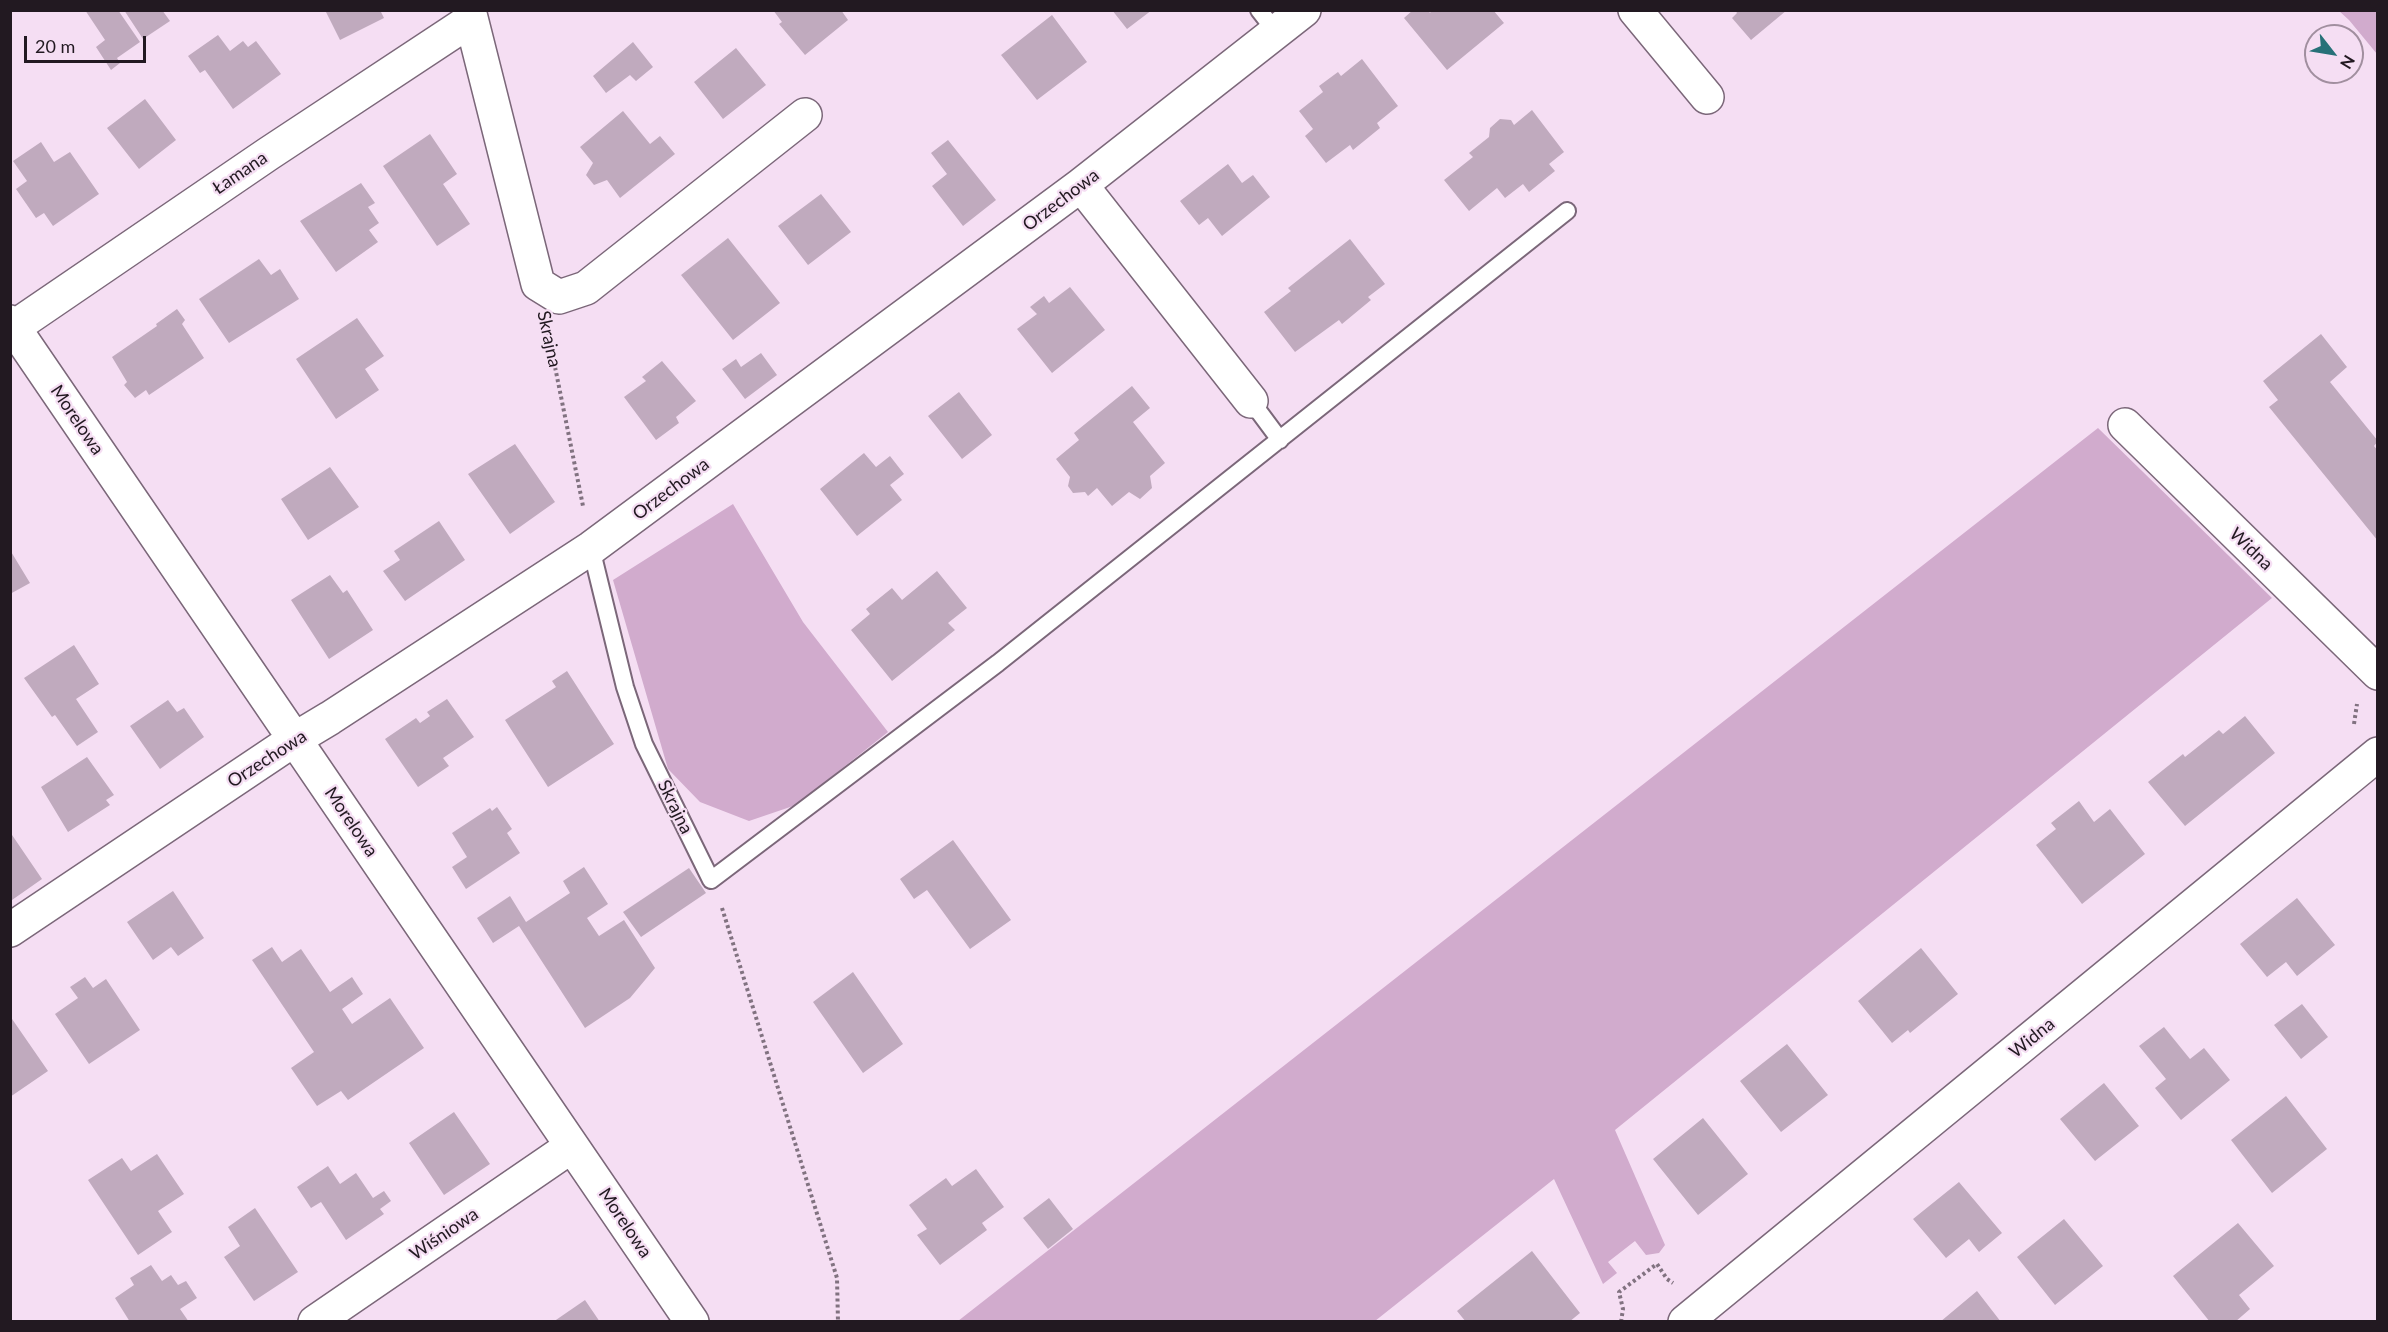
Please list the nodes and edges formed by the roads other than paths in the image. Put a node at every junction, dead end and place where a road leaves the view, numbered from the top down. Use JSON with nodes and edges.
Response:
{"nodes":[{"id":1,"x":1305,"y":10,"type":"edge"},
{"id":2,"x":1635,"y":10,"type":"edge"},
{"id":3,"x":470,"y":15,"type":"edge"},
{"id":4,"x":1268,"y":22,"type":"edge"},
{"id":5,"x":1707,"y":97,"type":"dead end"},
{"id":6,"x":805,"y":115,"type":"dead end"},
{"id":7,"x":1081,"y":185,"type":"junction"},
{"id":8,"x":1567,"y":211,"type":"dead end"},
{"id":9,"x":12,"y":327,"type":"edge"},
{"id":10,"x":1251,"y":401,"type":"joint"},
{"id":11,"x":2125,"y":425,"type":"dead end"},
{"id":12,"x":1280,"y":440,"type":"junction"},
{"id":13,"x":591,"y":548,"type":"junction"},
{"id":14,"x":2378,"y":673,"type":"edge"},
{"id":15,"x":295,"y":739,"type":"junction"},
{"id":16,"x":2378,"y":754,"type":"edge"},
{"id":17,"x":10,"y":930,"type":"edge"},
{"id":18,"x":572,"y":1146,"type":"junction"},
{"id":19,"x":315,"y":1322,"type":"edge"},
{"id":20,"x":692,"y":1322,"type":"edge"},
{"id":21,"x":1685,"y":1322,"type":"edge"}],
"edges":[{"from":1,"to":4,"type":"street","name":"Orzechowa"},
{"from":2,"to":5,"type":"street"},
{"from":3,"to":6,"type":"street","name":"Skrajna"},
{"from":3,"to":9,"type":"street","name":"Łamana"},
{"from":4,"to":7,"type":"street","name":"Orzechowa"},
{"from":7,"to":10,"type":"street"},
{"from":7,"to":13,"type":"street","name":"Orzechowa"},
{"from":8,"to":12,"type":"lane"},
{"from":9,"to":15,"type":"street","name":"Morelowa"},
{"from":10,"to":12,"type":"lane"},
{"from":11,"to":14,"type":"street","name":"Widna"},
{"from":12,"to":13,"type":"lane","name":"Skrajna"},
{"from":13,"to":15,"type":"street","name":"Orzechowa"},
{"from":15,"to":17,"type":"street","name":"Orzechowa"},
{"from":15,"to":18,"type":"street","name":"Morelowa"},
{"from":16,"to":21,"type":"street","name":"Widna"},
{"from":18,"to":19,"type":"street","name":"Wiśniowa"},
{"from":18,"to":20,"type":"street","name":"Morelowa"}]}
